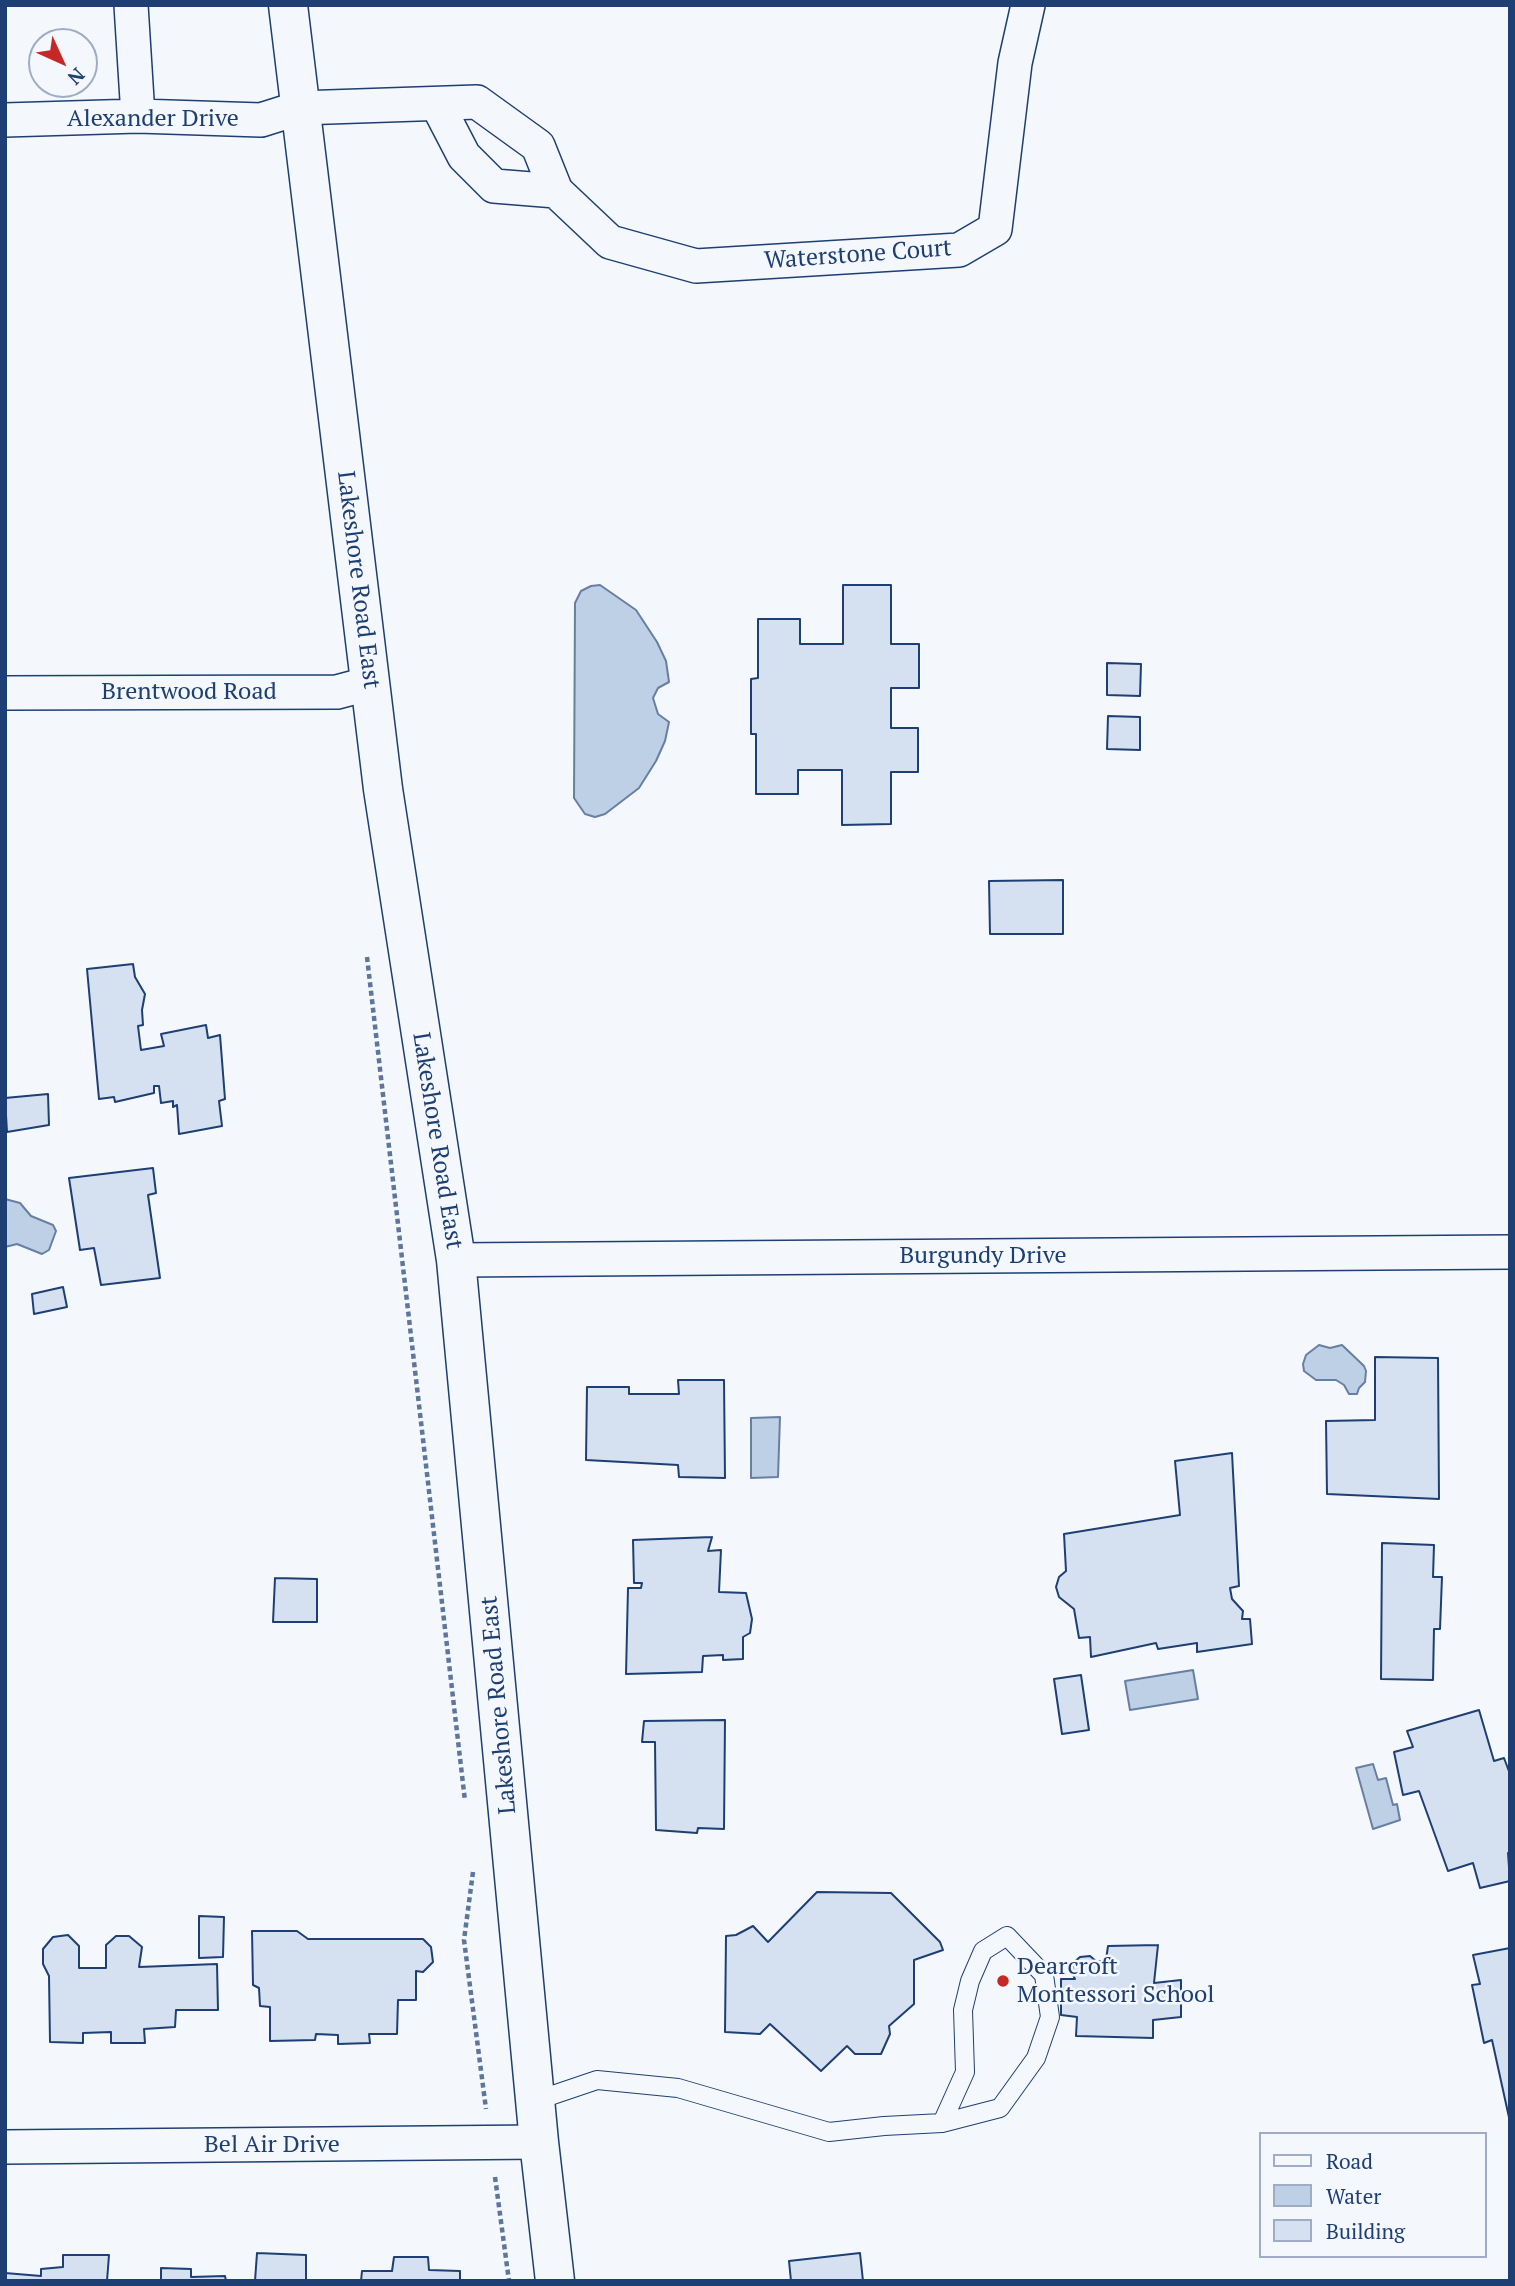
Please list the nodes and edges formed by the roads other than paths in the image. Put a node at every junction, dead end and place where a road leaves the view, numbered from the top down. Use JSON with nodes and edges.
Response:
{"nodes":[{"id":1,"x":131,"y":5,"type":"edge"},
{"id":2,"x":288,"y":5,"type":"edge"},
{"id":3,"x":1028,"y":5,"type":"edge"},
{"id":4,"x":437,"y":104,"type":"junction"},
{"id":5,"x":299,"y":108,"type":"junction"},
{"id":6,"x":138,"y":116,"type":"junction"},
{"id":7,"x":5,"y":120,"type":"edge"},
{"id":8,"x":556,"y":191,"type":"junction"},
{"id":9,"x":371,"y":683,"type":"junction"},
{"id":10,"x":5,"y":693,"type":"edge"},
{"id":11,"x":1510,"y":1252,"type":"edge"},
{"id":12,"x":456,"y":1260,"type":"junction"},
{"id":13,"x":535,"y":2101,"type":"junction"},
{"id":14,"x":942,"y":2123,"type":"junction"},
{"id":15,"x":539,"y":2142,"type":"junction"},
{"id":16,"x":5,"y":2147,"type":"edge"},
{"id":17,"x":555,"y":2281,"type":"edge"}],
"edges":[{"from":1,"to":6,"type":"street"},
{"from":2,"to":5,"type":"main road","name":"Lakeshore Road East"},
{"from":3,"to":8,"type":"street","name":"Waterstone Court"},
{"from":4,"to":5,"type":"street","name":"Waterstone Court"},
{"from":4,"to":8,"type":"street"},
{"from":4,"to":8,"type":"street","name":"Waterstone Court"},
{"from":5,"to":6,"type":"street","name":"Alexander Drive"},
{"from":5,"to":9,"type":"main road","name":"Lakeshore Road East"},
{"from":6,"to":7,"type":"street","name":"Alexander Drive"},
{"from":9,"to":10,"type":"street","name":"Brentwood Road"},
{"from":9,"to":12,"type":"main road","name":"Lakeshore Road East"},
{"from":11,"to":12,"type":"street","name":"Burgundy Drive"},
{"from":12,"to":13,"type":"main road","name":"Lakeshore Road East"},
{"from":13,"to":14,"type":"lane"},
{"from":13,"to":15,"type":"main road","name":"Lakeshore Road East"},
{"from":14,"to":14,"type":"lane"},
{"from":15,"to":16,"type":"street","name":"Bel Air Drive"},
{"from":15,"to":17,"type":"main road","name":"Lakeshore Road East"}]}
